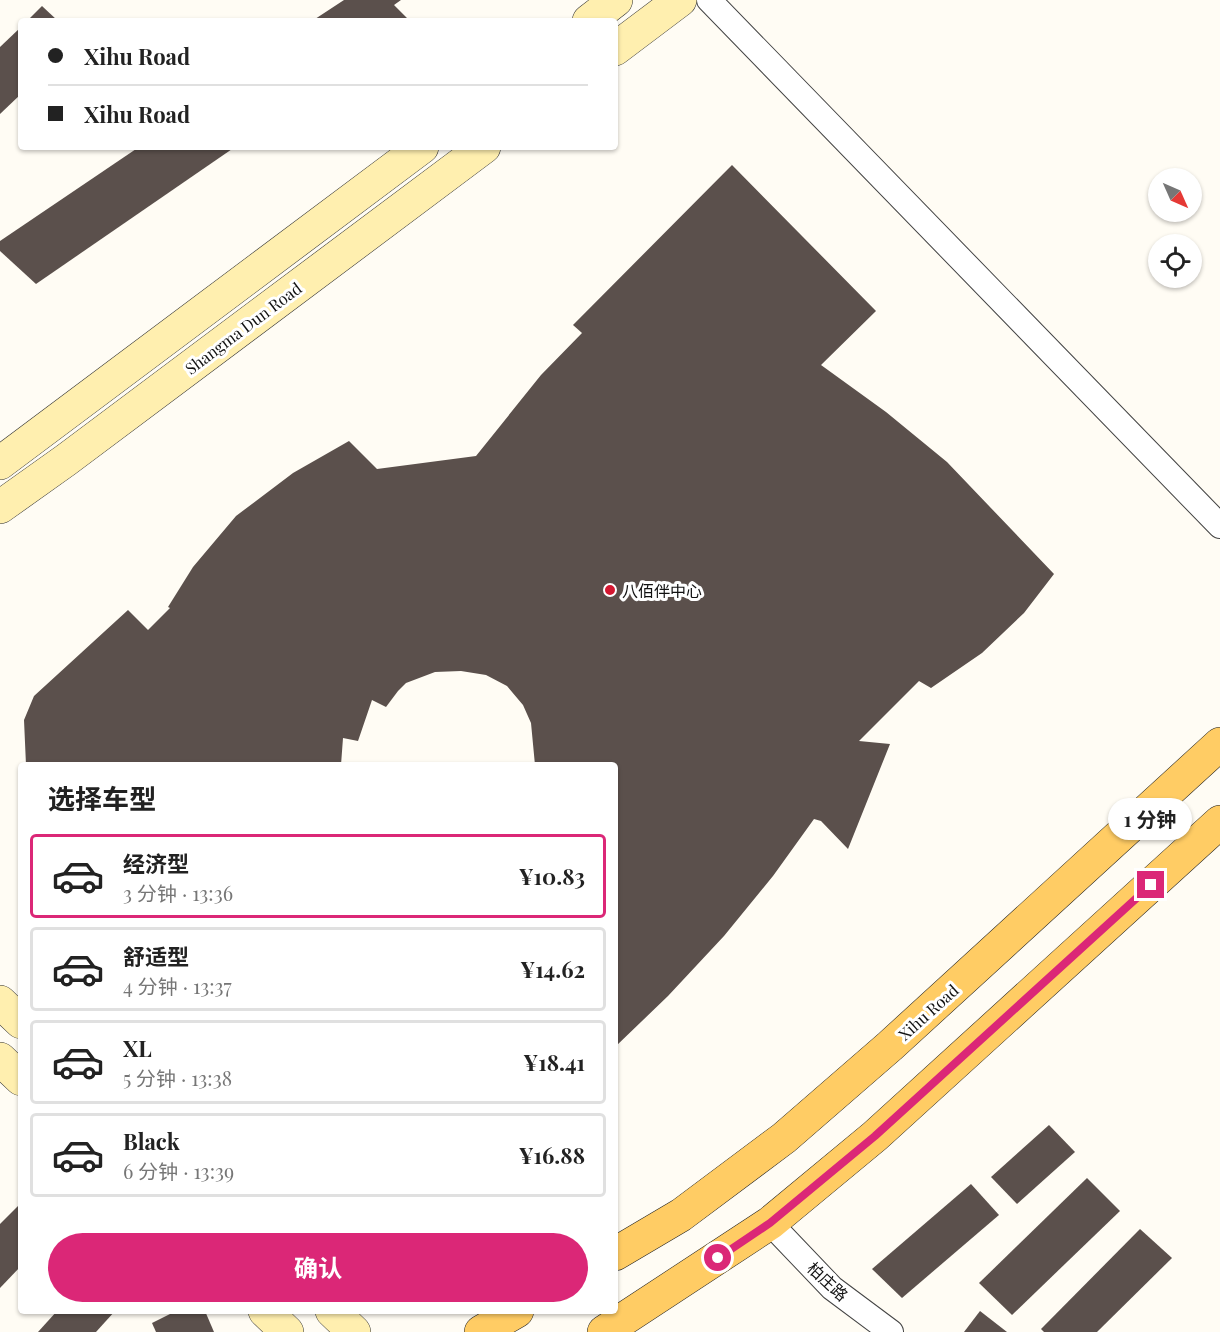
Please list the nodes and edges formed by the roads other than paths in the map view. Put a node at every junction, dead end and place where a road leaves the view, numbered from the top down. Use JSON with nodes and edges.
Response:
{"nodes":[{"id":1,"x":616,"y":0,"type":"edge"},
{"id":2,"x":680,"y":0,"type":"edge"},
{"id":3,"x":710,"y":0,"type":"edge"},
{"id":4,"x":593,"y":18,"type":"edge"},
{"id":5,"x":618,"y":47,"type":"edge"},
{"id":6,"x":418,"y":150,"type":"edge"},
{"id":7,"x":480,"y":150,"type":"edge"},
{"id":8,"x":0,"y":463,"type":"edge"},
{"id":9,"x":0,"y":507,"type":"edge"},
{"id":10,"x":1220,"y":526,"type":"edge"},
{"id":11,"x":1220,"y":744,"type":"edge"},
{"id":12,"x":1220,"y":822,"type":"edge"},
{"id":13,"x":0,"y":1002,"type":"edge"},
{"id":14,"x":18,"y":1019,"type":"edge"},
{"id":15,"x":0,"y":1059,"type":"edge"},
{"id":16,"x":18,"y":1076,"type":"edge"},
{"id":17,"x":770,"y":1223,"type":"junction"},
{"id":18,"x":618,"y":1252,"type":"edge"},
{"id":19,"x":268,"y":1314,"type":"edge"},
{"id":20,"x":335,"y":1314,"type":"edge"},
{"id":21,"x":512,"y":1314,"type":"edge"},
{"id":22,"x":288,"y":1332,"type":"edge"},
{"id":23,"x":354,"y":1332,"type":"edge"},
{"id":24,"x":481,"y":1332,"type":"edge"},
{"id":25,"x":604,"y":1332,"type":"edge"},
{"id":26,"x":891,"y":1332,"type":"edge"}],
"edges":[{"from":1,"to":4,"type":"street"},
{"from":2,"to":5,"type":"street"},
{"from":3,"to":10,"type":"street"},
{"from":6,"to":8,"type":"street"},
{"from":7,"to":9,"type":"street","name":"Shangma Dun Road"},
{"from":11,"to":18,"type":"main road","name":"Xihu Road"},
{"from":12,"to":17,"type":"main road"},
{"from":13,"to":14,"type":"street"},
{"from":15,"to":16,"type":"street"},
{"from":17,"to":25,"type":"main road"},
{"from":17,"to":26,"type":"street","name":"柏庄路"},
{"from":19,"to":22,"type":"street"},
{"from":20,"to":23,"type":"street"},
{"from":21,"to":24,"type":"main road"}]}
